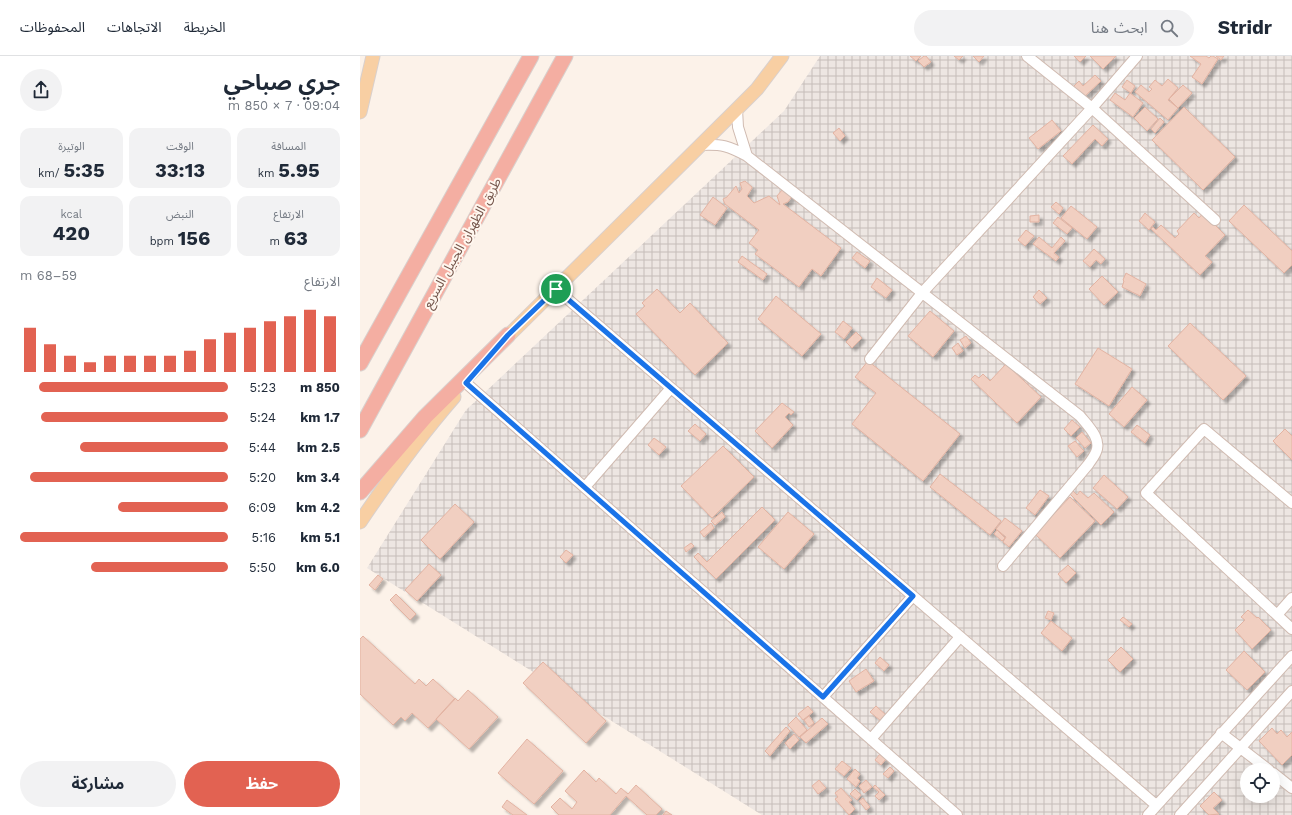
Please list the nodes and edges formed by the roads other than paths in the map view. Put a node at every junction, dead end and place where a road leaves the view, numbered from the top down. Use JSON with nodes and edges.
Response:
{"nodes":[{"id":1,"x":373,"y":56,"type":"edge"},
{"id":2,"x":531,"y":56,"type":"edge"},
{"id":3,"x":565,"y":56,"type":"edge"},
{"id":4,"x":782,"y":56,"type":"edge"},
{"id":5,"x":1027,"y":56,"type":"edge"},
{"id":6,"x":1137,"y":56,"type":"edge"},
{"id":7,"x":1092,"y":108,"type":"junction"},
{"id":8,"x":737,"y":109,"type":"junction"},
{"id":9,"x":360,"y":112,"type":"edge"},
{"id":10,"x":701,"y":145,"type":"junction"},
{"id":11,"x":747,"y":156,"type":"junction"},
{"id":12,"x":1215,"y":220,"type":"dead end"},
{"id":13,"x":556,"y":289,"type":"junction"},
{"id":14,"x":922,"y":293,"type":"junction"},
{"id":15,"x":508,"y":335,"type":"junction"},
{"id":16,"x":870,"y":359,"type":"dead end"},
{"id":17,"x":360,"y":363,"type":"edge"},
{"id":18,"x":466,"y":383,"type":"junction"},
{"id":19,"x":671,"y":388,"type":"junction"},
{"id":20,"x":360,"y":430,"type":"edge"},
{"id":21,"x":585,"y":488,"type":"junction"},
{"id":22,"x":360,"y":492,"type":"edge"},
{"id":23,"x":1292,"y":503,"type":"edge"},
{"id":24,"x":360,"y":522,"type":"edge"},
{"id":25,"x":1003,"y":566,"type":"dead end"},
{"id":26,"x":913,"y":596,"type":"junction"},
{"id":27,"x":1292,"y":598,"type":"edge"},
{"id":28,"x":1277,"y":615,"type":"junction"},
{"id":29,"x":1292,"y":629,"type":"edge"},
{"id":30,"x":960,"y":637,"type":"junction"},
{"id":31,"x":1292,"y":656,"type":"edge"},
{"id":32,"x":1292,"y":691,"type":"edge"},
{"id":33,"x":823,"y":697,"type":"junction"},
{"id":34,"x":1221,"y":733,"type":"junction"},
{"id":35,"x":871,"y":739,"type":"junction"},
{"id":36,"x":1241,"y":748,"type":"junction"},
{"id":37,"x":1260,"y":763,"type":"edge"},
{"id":38,"x":1280,"y":779,"type":"edge"},
{"id":39,"x":1292,"y":788,"type":"edge"},
{"id":40,"x":1156,"y":805,"type":"junction"},
{"id":41,"x":957,"y":815,"type":"edge"},
{"id":42,"x":1148,"y":815,"type":"edge"},
{"id":43,"x":1180,"y":815,"type":"edge"}],
"edges":[{"from":1,"to":9,"type":"main road"},
{"from":2,"to":17,"type":"highway"},
{"from":3,"to":20,"type":"highway","name":"طريق الظهران الجبيل السريع"},
{"from":4,"to":8,"type":"main road"},
{"from":5,"to":7,"type":"street"},
{"from":6,"to":7,"type":"street"},
{"from":7,"to":12,"type":"street"},
{"from":7,"to":14,"type":"street"},
{"from":8,"to":10,"type":"main road"},
{"from":8,"to":11,"type":"street"},
{"from":10,"to":11,"type":"street"},
{"from":10,"to":13,"type":"main road"},
{"from":11,"to":14,"type":"street"},
{"from":13,"to":15,"type":"main road"},
{"from":13,"to":19,"type":"street"},
{"from":14,"to":16,"type":"street"},
{"from":14,"to":25,"type":"street"},
{"from":15,"to":18,"type":"main road"},
{"from":15,"to":22,"type":"highway"},
{"from":18,"to":21,"type":"street"},
{"from":18,"to":24,"type":"main road"},
{"from":19,"to":21,"type":"street"},
{"from":19,"to":26,"type":"street"},
{"from":21,"to":33,"type":"street"},
{"from":23,"to":28,"type":"street"},
{"from":26,"to":30,"type":"street"},
{"from":26,"to":33,"type":"street"},
{"from":27,"to":28,"type":"street"},
{"from":28,"to":29,"type":"street"},
{"from":30,"to":35,"type":"street"},
{"from":30,"to":40,"type":"street"},
{"from":31,"to":34,"type":"street"},
{"from":32,"to":36,"type":"street"},
{"from":33,"to":35,"type":"street"},
{"from":34,"to":36,"type":"street"},
{"from":34,"to":40,"type":"street"},
{"from":35,"to":41,"type":"street"},
{"from":36,"to":37,"type":"street"},
{"from":36,"to":43,"type":"street"},
{"from":38,"to":39,"type":"street"},
{"from":40,"to":42,"type":"street"}]}
